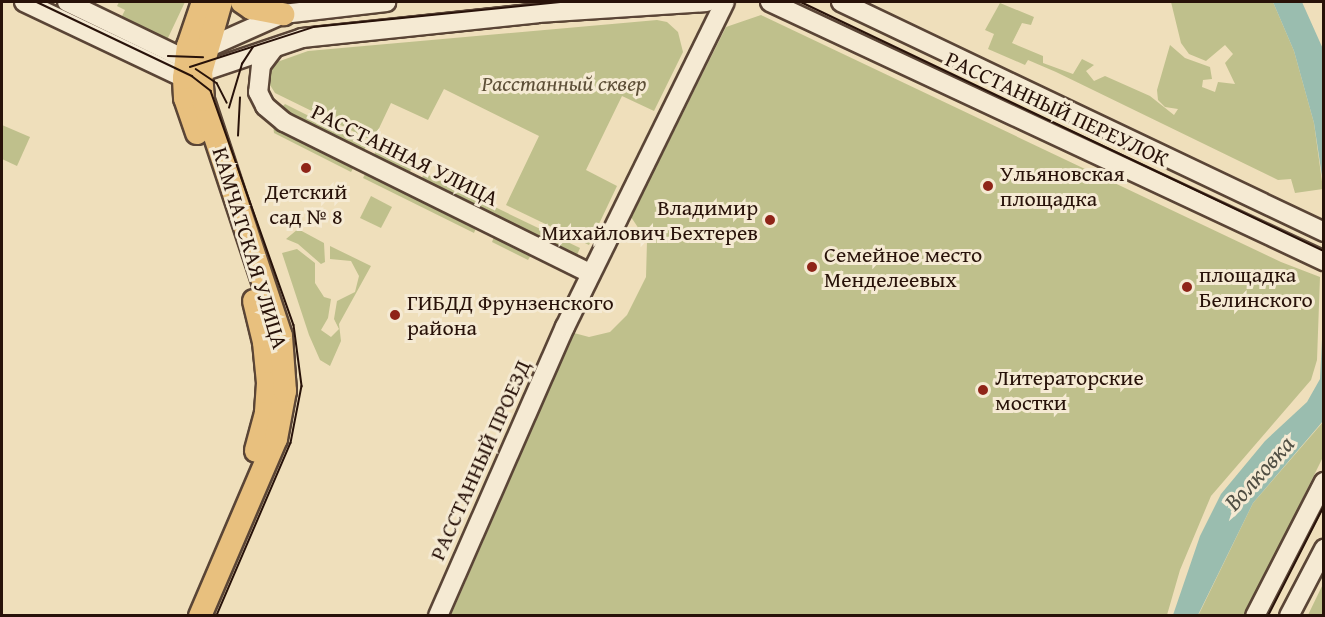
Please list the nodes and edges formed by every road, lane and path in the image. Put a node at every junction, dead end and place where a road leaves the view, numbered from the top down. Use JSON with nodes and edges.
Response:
{"nodes":[{"id":1,"x":24,"y":2,"type":"edge"},
{"id":2,"x":67,"y":2,"type":"edge"},
{"id":3,"x":203,"y":2,"type":"edge"},
{"id":4,"x":221,"y":2,"type":"edge"},
{"id":5,"x":242,"y":2,"type":"edge"},
{"id":6,"x":386,"y":2,"type":"edge"},
{"id":7,"x":707,"y":2,"type":"edge"},
{"id":8,"x":725,"y":2,"type":"edge"},
{"id":9,"x":770,"y":2,"type":"edge"},
{"id":10,"x":841,"y":2,"type":"edge"},
{"id":11,"x":283,"y":14,"type":"junction"},
{"id":12,"x":278,"y":45,"type":"junction"},
{"id":13,"x":207,"y":47,"type":"junction"},
{"id":14,"x":190,"y":70,"type":"junction"},
{"id":15,"x":1323,"y":232,"type":"edge"},
{"id":16,"x":1323,"y":261,"type":"edge"},
{"id":17,"x":590,"y":273,"type":"junction"},
{"id":18,"x":1323,"y":482,"type":"edge"},
{"id":19,"x":1323,"y":549,"type":"edge"},
{"id":20,"x":185,"y":615,"type":"edge"},
{"id":21,"x":200,"y":615,"type":"edge"},
{"id":22,"x":438,"y":615,"type":"edge"},
{"id":23,"x":1255,"y":615,"type":"edge"},
{"id":24,"x":1289,"y":615,"type":"edge"}],
"edges":[{"from":1,"to":14,"type":"street"},
{"from":2,"to":14,"type":"street"},
{"from":3,"to":14,"type":"main road"},
{"from":4,"to":13,"type":"main road","name":"КАМЧАТСКАЯ УЛИЦА"},
{"from":5,"to":11,"type":"main road"},
{"from":6,"to":11,"type":"street"},
{"from":7,"to":12,"type":"street"},
{"from":8,"to":17,"type":"street","name":"РАССТАННЫЙ ПРОЕЗД"},
{"from":9,"to":16,"type":"street","name":"РАССТАННЫЙ ПЕРЕУЛОК"},
{"from":10,"to":15,"type":"street","name":"РАССТАННЫЙ ПЕРЕУЛОК"},
{"from":11,"to":13,"type":"street"},
{"from":12,"to":14,"type":"street"},
{"from":12,"to":17,"type":"street","name":"РАССТАННАЯ УЛИЦА"},
{"from":13,"to":14,"type":"main road","name":"КАМЧАТСКАЯ УЛИЦА"},
{"from":14,"to":20,"type":"main road","name":"КАМЧАТСКАЯ УЛИЦА"},
{"from":14,"to":21,"type":"main road","name":"КАМЧАТСКАЯ УЛИЦА"},
{"from":17,"to":22,"type":"street","name":"РАССТАННЫЙ ПРОЕЗД"},
{"from":18,"to":23,"type":"street"},
{"from":19,"to":24,"type":"street"}]}
